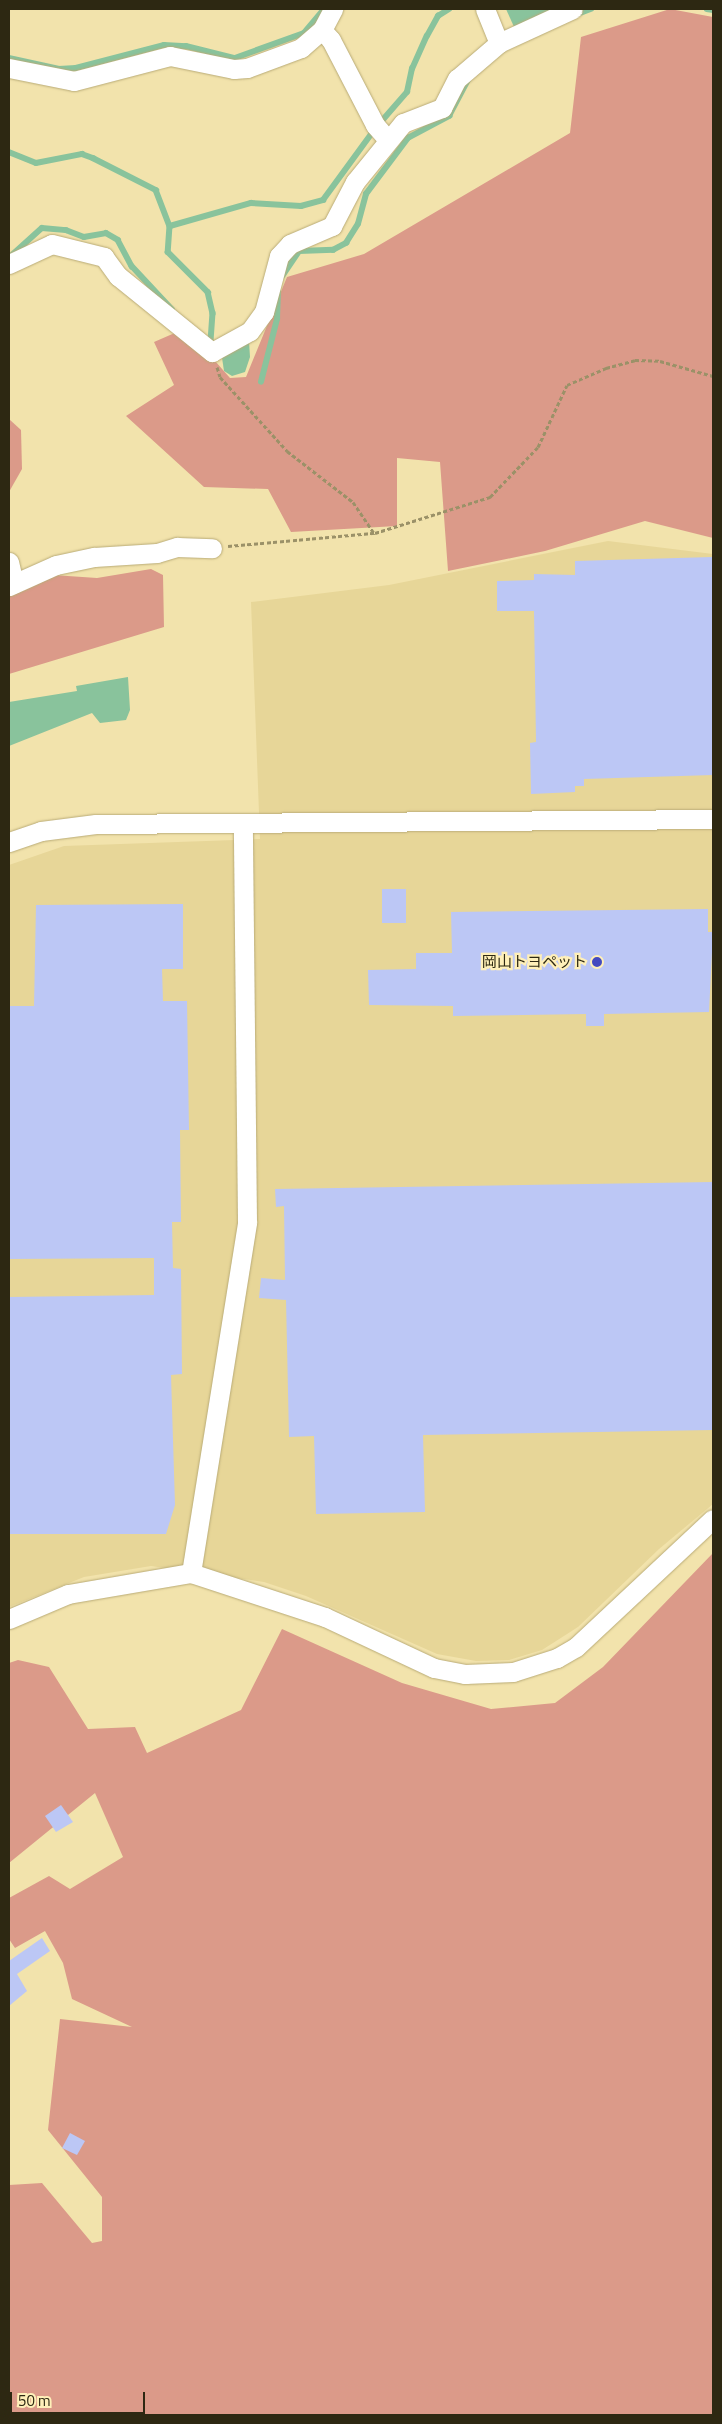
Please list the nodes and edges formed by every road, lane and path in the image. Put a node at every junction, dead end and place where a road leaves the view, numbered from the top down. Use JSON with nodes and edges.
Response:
{"nodes":[{"id":1,"x":332,"y":9,"type":"edge"},
{"id":2,"x":485,"y":9,"type":"edge"},
{"id":3,"x":572,"y":9,"type":"edge"},
{"id":4,"x":322,"y":30,"type":"junction"},
{"id":5,"x":499,"y":43,"type":"junction"},
{"id":6,"x":9,"y":68,"type":"edge"},
{"id":7,"x":388,"y":140,"type":"junction"},
{"id":8,"x":9,"y":264,"type":"edge"},
{"id":9,"x":215,"y":350,"type":"junction"},
{"id":10,"x":713,"y":376,"type":"edge"},
{"id":11,"x":374,"y":534,"type":"junction"},
{"id":12,"x":212,"y":548,"type":"joint"},
{"id":13,"x":9,"y":562,"type":"edge"},
{"id":14,"x":11,"y":585,"type":"edge"},
{"id":15,"x":713,"y":819,"type":"edge"},
{"id":16,"x":243,"y":824,"type":"junction"},
{"id":17,"x":9,"y":842,"type":"edge"},
{"id":18,"x":713,"y":1519,"type":"edge"},
{"id":19,"x":191,"y":1573,"type":"junction"},
{"id":20,"x":9,"y":1619,"type":"edge"}],
"edges":[{"from":1,"to":4,"type":"street"},
{"from":2,"to":5,"type":"street"},
{"from":3,"to":5,"type":"street"},
{"from":4,"to":6,"type":"street"},
{"from":4,"to":7,"type":"street"},
{"from":5,"to":7,"type":"street"},
{"from":7,"to":9,"type":"street"},
{"from":8,"to":9,"type":"street"},
{"from":9,"to":11,"type":"path"},
{"from":10,"to":11,"type":"path"},
{"from":11,"to":12,"type":"path"},
{"from":12,"to":14,"type":"street"},
{"from":13,"to":14,"type":"street"},
{"from":15,"to":16,"type":"street"},
{"from":16,"to":17,"type":"street"},
{"from":16,"to":19,"type":"street"},
{"from":18,"to":19,"type":"street"},
{"from":19,"to":20,"type":"street"}]}
